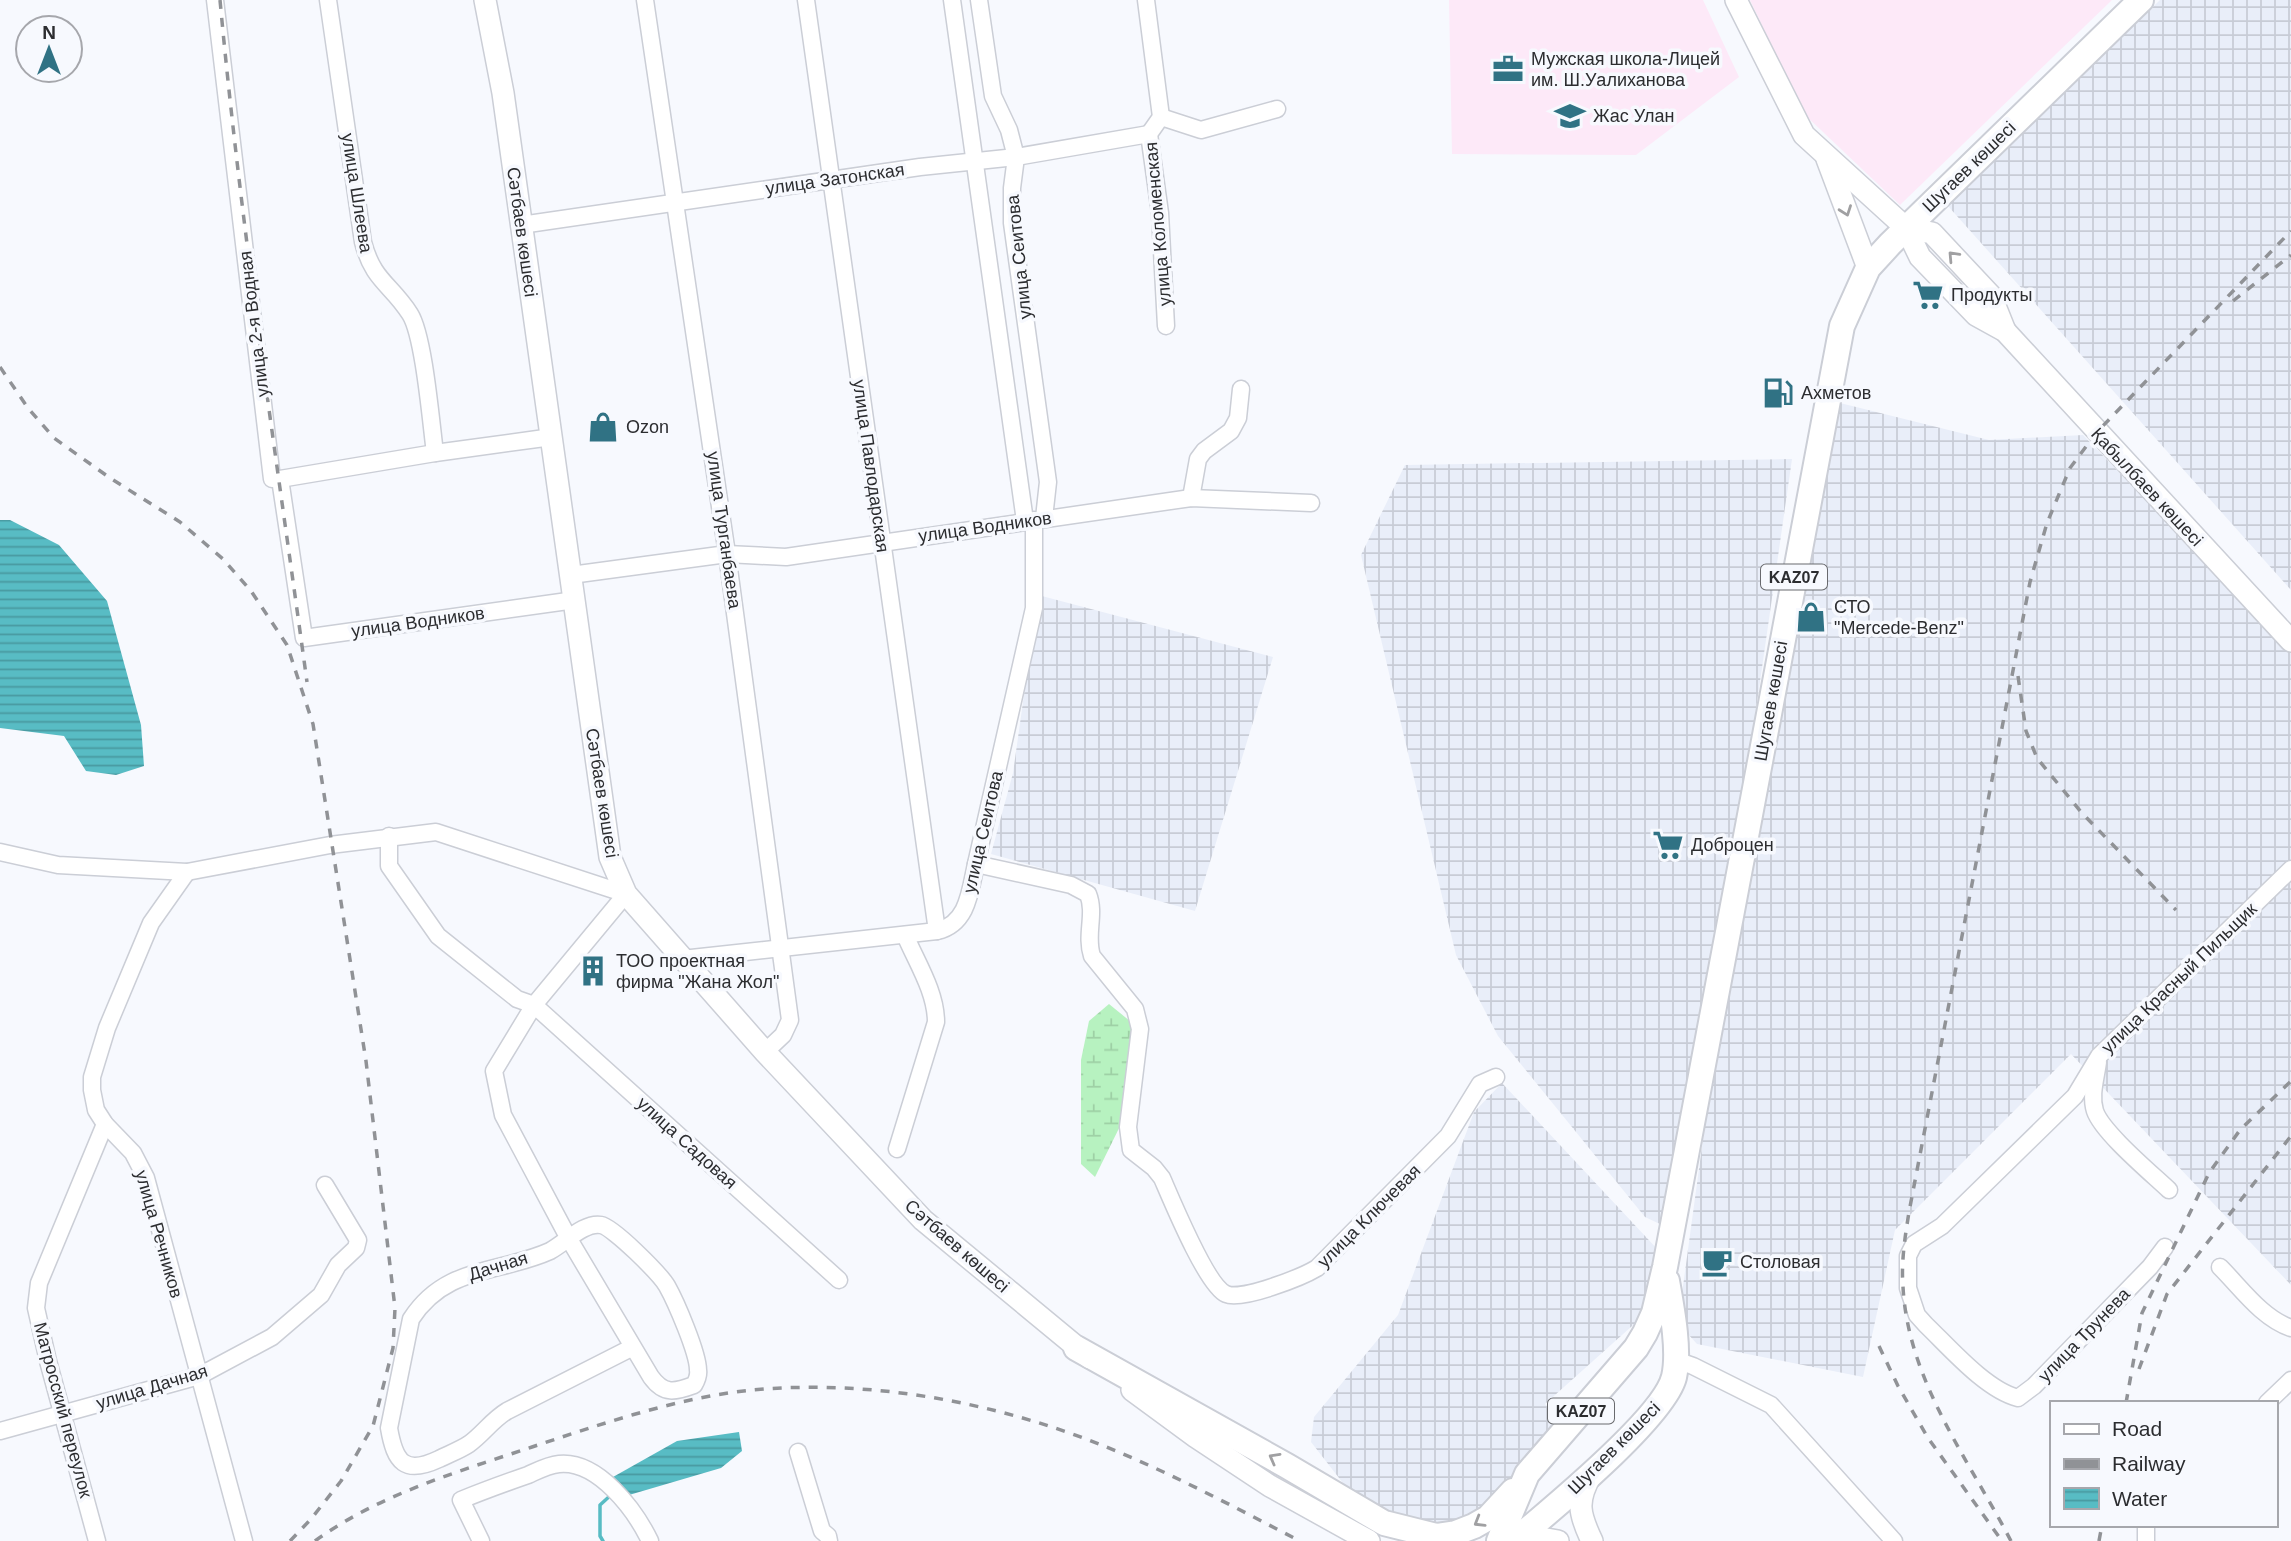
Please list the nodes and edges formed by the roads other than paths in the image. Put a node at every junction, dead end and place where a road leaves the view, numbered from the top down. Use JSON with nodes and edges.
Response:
{"nodes":[{"id":1,"x":215,"y":0,"type":"edge"},
{"id":2,"x":328,"y":0,"type":"edge"},
{"id":3,"x":485,"y":0,"type":"edge"},
{"id":4,"x":645,"y":0,"type":"edge"},
{"id":5,"x":806,"y":0,"type":"edge"},
{"id":6,"x":952,"y":0,"type":"edge"},
{"id":7,"x":979,"y":0,"type":"edge"},
{"id":8,"x":1146,"y":0,"type":"edge"},
{"id":9,"x":1736,"y":0,"type":"edge"},
{"id":10,"x":2141,"y":0,"type":"edge"},
{"id":11,"x":1278,"y":109,"type":"dead end"},
{"id":12,"x":1161,"y":117,"type":"junction"},
{"id":13,"x":1149,"y":134,"type":"junction"},
{"id":14,"x":1825,"y":154,"type":"junction"},
{"id":15,"x":1016,"y":157,"type":"junction"},
{"id":16,"x":975,"y":162,"type":"junction"},
{"id":17,"x":831,"y":179,"type":"junction"},
{"id":18,"x":676,"y":202,"type":"junction"},
{"id":19,"x":522,"y":225,"type":"junction"},
{"id":20,"x":1906,"y":228,"type":"junction"},
{"id":21,"x":1868,"y":268,"type":"junction"},
{"id":22,"x":1166,"y":326,"type":"dead end"},
{"id":23,"x":1241,"y":389,"type":"dead end"},
{"id":24,"x":552,"y":437,"type":"junction"},
{"id":25,"x":435,"y":453,"type":"junction"},
{"id":26,"x":280,"y":479,"type":"junction"},
{"id":27,"x":1191,"y":498,"type":"junction"},
{"id":28,"x":1311,"y":503,"type":"dead end"},
{"id":29,"x":1034,"y":520,"type":"junction"},
{"id":30,"x":882,"y":542,"type":"junction"},
{"id":31,"x":727,"y":554,"type":"junction"},
{"id":32,"x":571,"y":575,"type":"junction"},
{"id":33,"x":575,"y":600,"type":"junction"},
{"id":34,"x":304,"y":638,"type":"joint"},
{"id":35,"x":2291,"y":641,"type":"edge"},
{"id":36,"x":388,"y":836,"type":"junction"},
{"id":37,"x":0,"y":852,"type":"edge"},
{"id":38,"x":976,"y":864,"type":"junction"},
{"id":39,"x":2291,"y":869,"type":"edge"},
{"id":40,"x":187,"y":872,"type":"junction"},
{"id":41,"x":626,"y":894,"type":"junction"},
{"id":42,"x":937,"y":932,"type":"junction"},
{"id":43,"x":905,"y":935,"type":"junction"},
{"id":44,"x":782,"y":949,"type":"junction"},
{"id":45,"x":682,"y":959,"type":"junction"},
{"id":46,"x":534,"y":1005,"type":"junction"},
{"id":47,"x":765,"y":1052,"type":"junction"},
{"id":48,"x":2099,"y":1056,"type":"junction"},
{"id":49,"x":1496,"y":1077,"type":"dead end"},
{"id":50,"x":105,"y":1124,"type":"junction"},
{"id":51,"x":897,"y":1149,"type":"dead end"},
{"id":52,"x":325,"y":1185,"type":"dead end"},
{"id":53,"x":2169,"y":1191,"type":"dead end"},
{"id":54,"x":569,"y":1239,"type":"junction"},
{"id":55,"x":2165,"y":1247,"type":"dead end"},
{"id":56,"x":1665,"y":1267,"type":"junction"},
{"id":57,"x":2220,"y":1267,"type":"dead end"},
{"id":58,"x":839,"y":1280,"type":"dead end"},
{"id":59,"x":2291,"y":1328,"type":"edge"},
{"id":60,"x":633,"y":1347,"type":"junction"},
{"id":61,"x":1076,"y":1348,"type":"junction"},
{"id":62,"x":1636,"y":1348,"type":"junction"},
{"id":63,"x":1676,"y":1360,"type":"junction"},
{"id":64,"x":199,"y":1376,"type":"junction"},
{"id":65,"x":2291,"y":1380,"type":"edge"},
{"id":66,"x":1992,"y":1385,"type":"joint"},
{"id":67,"x":2269,"y":1401,"type":"edge"},
{"id":68,"x":63,"y":1413,"type":"junction"},
{"id":69,"x":0,"y":1431,"type":"edge"},
{"id":70,"x":798,"y":1452,"type":"dead end"},
{"id":71,"x":1594,"y":1470,"type":"junction"},
{"id":72,"x":1527,"y":1474,"type":"junction"},
{"id":73,"x":1559,"y":1504,"type":"junction"},
{"id":74,"x":97,"y":1541,"type":"edge"},
{"id":75,"x":244,"y":1541,"type":"edge"},
{"id":76,"x":481,"y":1541,"type":"edge"},
{"id":77,"x":650,"y":1541,"type":"edge"},
{"id":78,"x":829,"y":1541,"type":"edge"},
{"id":79,"x":1369,"y":1541,"type":"edge"},
{"id":80,"x":1499,"y":1541,"type":"edge"},
{"id":81,"x":1514,"y":1541,"type":"edge"},
{"id":82,"x":1522,"y":1541,"type":"edge"},
{"id":83,"x":1558,"y":1541,"type":"edge"},
{"id":84,"x":1592,"y":1541,"type":"edge"},
{"id":85,"x":1894,"y":1541,"type":"edge"}],
"edges":[{"from":1,"to":26,"type":"street","name":"улица 2-я Водная"},
{"from":2,"to":25,"type":"street","name":"улица Шлеева"},
{"from":3,"to":19,"type":"main road","name":"Сәтбаев көшесі"},
{"from":4,"to":18,"type":"street","name":"улица Турганбаева"},
{"from":5,"to":17,"type":"street","name":"улица Павлодарская"},
{"from":6,"to":16,"type":"street","name":"улица Сеитова"},
{"from":7,"to":15,"type":"street","name":"улица Сеитова"},
{"from":8,"to":12,"type":"street","name":"улица Коломенская"},
{"from":9,"to":14,"type":"main road","name":"Қабылбаев көшесі"},
{"from":10,"to":20,"type":"highway","name":"Шугаев көшесі","number":"KAZ07"},
{"from":11,"to":12,"type":"street"},
{"from":12,"to":13,"type":"street","name":"улица Коломенская"},
{"from":13,"to":15,"type":"street","name":"улица Затонская"},
{"from":13,"to":22,"type":"street","name":"улица Коломенская"},
{"from":14,"to":20,"type":"main road","name":"Қабылбаев көшесі"},
{"from":14,"to":21,"type":"main road","one_way":true},
{"from":15,"to":16,"type":"street","name":"улица Затонская"},
{"from":15,"to":29,"type":"street","name":"улица Сеитова"},
{"from":16,"to":17,"type":"street","name":"улица Затонская"},
{"from":16,"to":29,"type":"street","name":"улица Сеитова"},
{"from":17,"to":18,"type":"street","name":"улица Затонская"},
{"from":17,"to":30,"type":"street","name":"улица Павлодарская"},
{"from":18,"to":19,"type":"street","name":"улица Затонская"},
{"from":18,"to":31,"type":"street","name":"улица Турганбаева"},
{"from":19,"to":24,"type":"main road","name":"Сәтбаев көшесі"},
{"from":20,"to":21,"type":"highway","name":"Шугаев көшесі","number":"KAZ07"},
{"from":20,"to":35,"type":"main road","name":"Қабылбаев көшесі"},
{"from":21,"to":56,"type":"highway","name":"Шугаев көшесі","number":"KAZ07"},
{"from":23,"to":27,"type":"street"},
{"from":24,"to":25,"type":"street"},
{"from":24,"to":32,"type":"main road","name":"Сәтбаев көшесі"},
{"from":25,"to":26,"type":"street"},
{"from":26,"to":34,"type":"street","name":"улица 2-я Водная"},
{"from":27,"to":28,"type":"street","name":"улица Водников"},
{"from":27,"to":29,"type":"street","name":"улица Водников"},
{"from":29,"to":30,"type":"street","name":"улица Водников"},
{"from":29,"to":38,"type":"street","name":"улица Сеитова"},
{"from":30,"to":31,"type":"street","name":"улица Водников"},
{"from":30,"to":42,"type":"street","name":"улица Павлодарская"},
{"from":31,"to":32,"type":"street","name":"улица Водников"},
{"from":31,"to":44,"type":"street","name":"улица Турганбаева"},
{"from":32,"to":33,"type":"main road","name":"Сәтбаев көшесі"},
{"from":33,"to":34,"type":"street","name":"улица Водников"},
{"from":33,"to":41,"type":"main road","name":"Сәтбаев көшесі"},
{"from":36,"to":40,"type":"street"},
{"from":36,"to":41,"type":"street"},
{"from":36,"to":46,"type":"street","name":"улица Садовая"},
{"from":37,"to":40,"type":"street"},
{"from":38,"to":42,"type":"street","name":"улица Сеитова"},
{"from":38,"to":49,"type":"street","name":"улица Ключевая"},
{"from":39,"to":48,"type":"street","name":"улица Красный Пильщик"},
{"from":40,"to":50,"type":"street","name":"улица Речников"},
{"from":41,"to":45,"type":"main road","name":"Сәтбаев көшесі"},
{"from":41,"to":46,"type":"street"},
{"from":42,"to":43,"type":"street"},
{"from":43,"to":44,"type":"street"},
{"from":43,"to":51,"type":"street"},
{"from":44,"to":45,"type":"street"},
{"from":44,"to":47,"type":"street","name":"улица Турганбаева"},
{"from":45,"to":47,"type":"main road","name":"Сәтбаев көшесі"},
{"from":46,"to":54,"type":"street"},
{"from":46,"to":58,"type":"street","name":"улица Садовая"},
{"from":47,"to":61,"type":"main road","name":"Сәтбаев көшесі"},
{"from":48,"to":53,"type":"street"},
{"from":48,"to":66,"type":"street","name":"улица Красный Пильщик"},
{"from":50,"to":64,"type":"street","name":"улица Речников"},
{"from":50,"to":68,"type":"street","name":"Матросский переулок"},
{"from":52,"to":64,"type":"street","name":"улица Дачная"},
{"from":54,"to":60,"type":"street"},
{"from":54,"to":60,"type":"street","name":"Дачная"},
{"from":54,"to":60,"type":"street","name":"Дачная"},
{"from":55,"to":66,"type":"street","name":"улица Трунева"},
{"from":56,"to":62,"type":"highway","name":"Шугаев көшесі","number":"KAZ07"},
{"from":56,"to":63,"type":"highway","name":"Шугаев көшесі","number":"KAZ07"},
{"from":57,"to":59,"type":"street"},
{"from":72,"to":61,"type":"highway","one_way":true},
{"from":61,"to":79,"type":"main road","name":"Сәтбаев көшесі"},
{"from":62,"to":63,"type":"highway"},
{"from":62,"to":72,"type":"highway","name":"Шугаев көшесі","number":"KAZ07"},
{"from":63,"to":71,"type":"highway","name":"Шугаев көшесі","number":"KAZ07"},
{"from":63,"to":85,"type":"street"},
{"from":64,"to":68,"type":"street","name":"улица Дачная"},
{"from":64,"to":75,"type":"street","name":"улица Речников"},
{"from":65,"to":67,"type":"street"},
{"from":68,"to":69,"type":"street","name":"улица Дачная"},
{"from":68,"to":74,"type":"street","name":"Матросский переулок"},
{"from":70,"to":78,"type":"street"},
{"from":71,"to":73,"type":"highway","name":"Шугаев көшесі","number":"KAZ07"},
{"from":71,"to":84,"type":"main road"},
{"from":72,"to":73,"type":"highway"},
{"from":72,"to":80,"type":"highway","name":"Шугаев көшесі","number":"KAZ07"},
{"from":73,"to":81,"type":"highway","number":"KAZ07"},
{"from":76,"to":77,"type":"street"},
{"from":82,"to":83,"type":"main road"}]}
